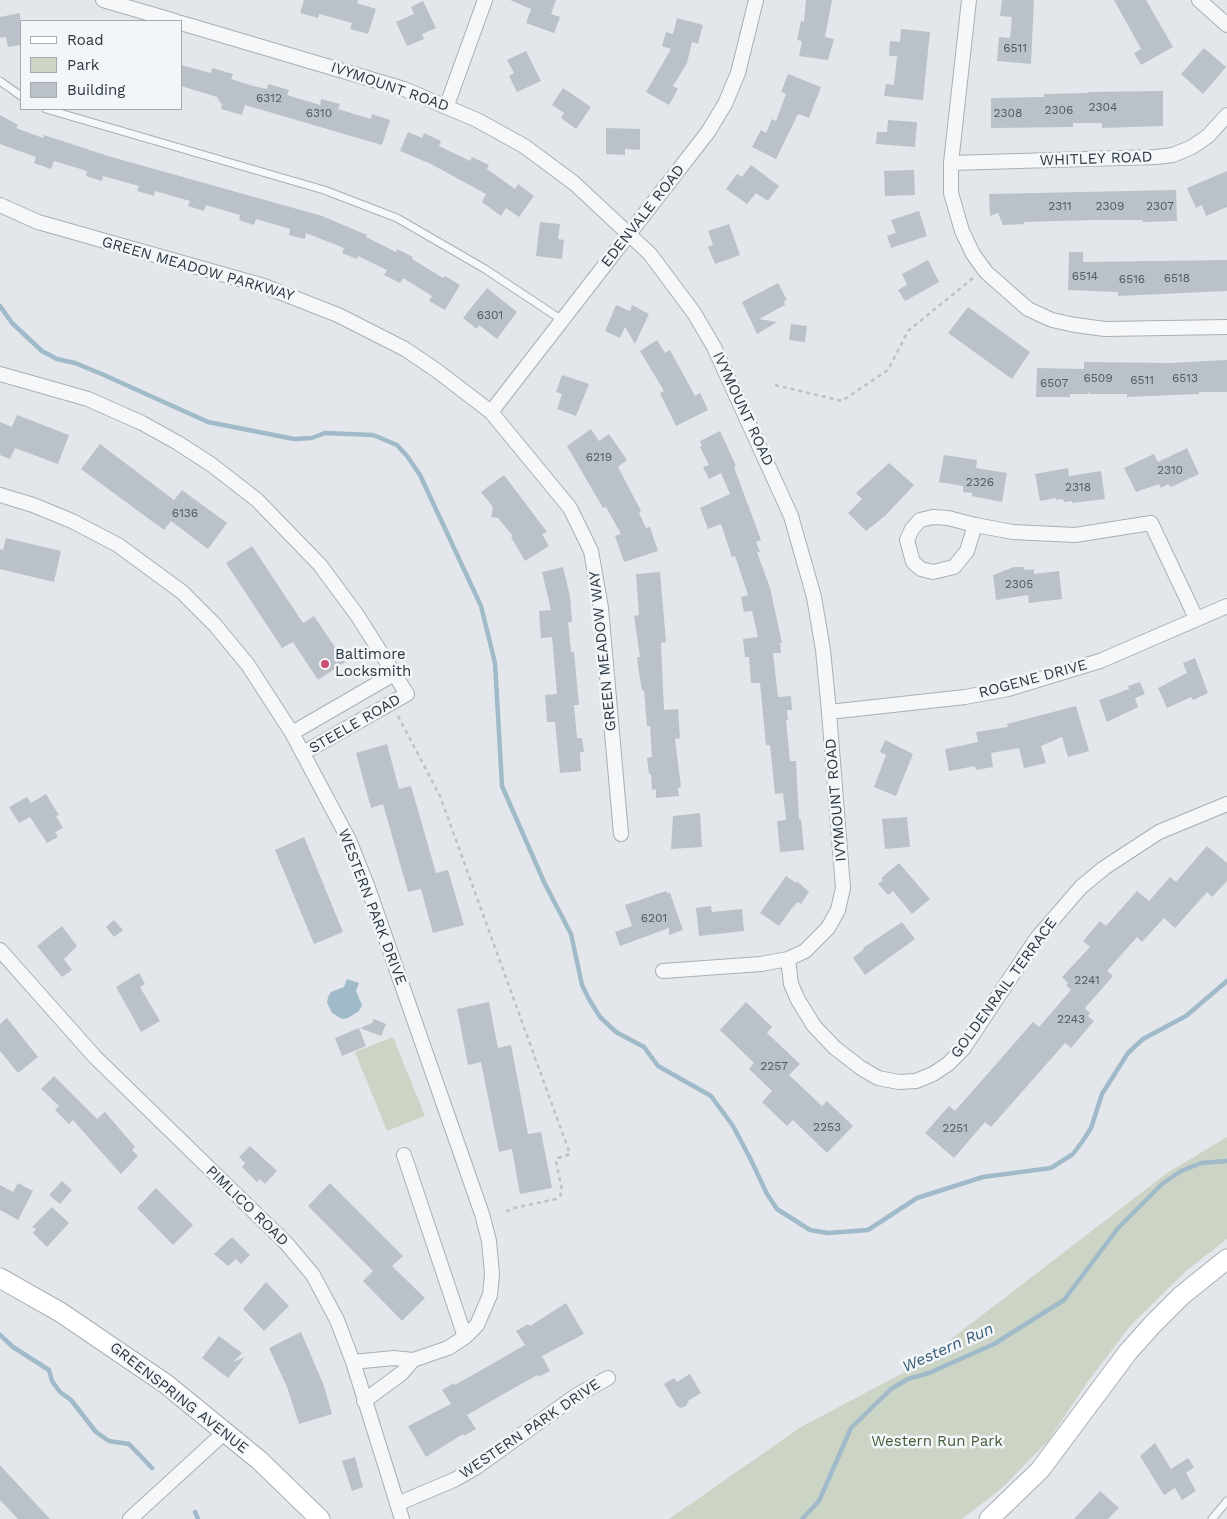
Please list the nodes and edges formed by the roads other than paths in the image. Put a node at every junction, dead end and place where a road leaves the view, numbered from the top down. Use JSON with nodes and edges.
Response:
{"nodes":[{"id":1,"x":103,"y":0,"type":"edge"},
{"id":2,"x":485,"y":0,"type":"edge"},
{"id":3,"x":756,"y":0,"type":"edge"},
{"id":4,"x":969,"y":0,"type":"edge"},
{"id":5,"x":1199,"y":0,"type":"edge"},
{"id":6,"x":172,"y":20,"type":"edge"},
{"id":7,"x":182,"y":23,"type":"edge"},
{"id":8,"x":1227,"y":25,"type":"edge"},
{"id":9,"x":0,"y":81,"type":"edge"},
{"id":10,"x":20,"y":95,"type":"edge"},
{"id":11,"x":447,"y":105,"type":"junction"},
{"id":12,"x":49,"y":110,"type":"edge"},
{"id":13,"x":1227,"y":115,"type":"edge"},
{"id":14,"x":951,"y":162,"type":"junction"},
{"id":15,"x":0,"y":205,"type":"edge"},
{"id":16,"x":630,"y":234,"type":"junction"},
{"id":17,"x":562,"y":320,"type":"junction"},
{"id":18,"x":1227,"y":327,"type":"edge"},
{"id":19,"x":0,"y":374,"type":"edge"},
{"id":20,"x":490,"y":412,"type":"junction"},
{"id":21,"x":0,"y":495,"type":"edge"},
{"id":22,"x":975,"y":525,"type":"junction"},
{"id":23,"x":1227,"y":606,"type":"edge"},
{"id":24,"x":1196,"y":618,"type":"junction"},
{"id":25,"x":394,"y":674,"type":"junction"},
{"id":26,"x":829,"y":712,"type":"junction"},
{"id":27,"x":292,"y":733,"type":"junction"},
{"id":28,"x":304,"y":754,"type":"junction"},
{"id":29,"x":1227,"y":804,"type":"edge"},
{"id":30,"x":621,"y":834,"type":"dead end"},
{"id":31,"x":0,"y":950,"type":"edge"},
{"id":32,"x":788,"y":959,"type":"junction"},
{"id":33,"x":663,"y":971,"type":"dead end"},
{"id":34,"x":404,"y":1155,"type":"dead end"},
{"id":35,"x":1227,"y":1259,"type":"edge"},
{"id":36,"x":0,"y":1278,"type":"edge"},
{"id":37,"x":465,"y":1338,"type":"junction"},
{"id":38,"x":413,"y":1360,"type":"junction"},
{"id":39,"x":352,"y":1362,"type":"junction"},
{"id":40,"x":608,"y":1378,"type":"dead end"},
{"id":41,"x":364,"y":1401,"type":"junction"},
{"id":42,"x":225,"y":1432,"type":"junction"},
{"id":43,"x":1227,"y":1500,"type":"edge"},
{"id":44,"x":397,"y":1504,"type":"junction"},
{"id":45,"x":993,"y":1518,"type":"edge"},
{"id":46,"x":130,"y":1519,"type":"edge"},
{"id":47,"x":320,"y":1519,"type":"edge"},
{"id":48,"x":402,"y":1519,"type":"edge"},
{"id":49,"x":1212,"y":1519,"type":"edge"}],
"edges":[{"from":1,"to":6,"type":"street"},
{"from":2,"to":11,"type":"street"},
{"from":3,"to":16,"type":"street","name":"EDENVALE ROAD"},
{"from":4,"to":14,"type":"street"},
{"from":5,"to":8,"type":"street"},
{"from":7,"to":11,"type":"street","name":"IVYMOUNT ROAD"},
{"from":9,"to":10,"type":"lane"},
{"from":11,"to":16,"type":"street","name":"IVYMOUNT ROAD"},
{"from":12,"to":17,"type":"lane"},
{"from":13,"to":14,"type":"street","name":"WHITLEY ROAD"},
{"from":14,"to":18,"type":"street"},
{"from":15,"to":20,"type":"street","name":"GREEN MEADOW PARKWAY"},
{"from":16,"to":17,"type":"street","name":"EDENVALE ROAD"},
{"from":16,"to":26,"type":"street","name":"IVYMOUNT ROAD"},
{"from":17,"to":20,"type":"street","name":"EDENVALE ROAD"},
{"from":19,"to":25,"type":"street"},
{"from":20,"to":30,"type":"street","name":"GREEN MEADOW WAY"},
{"from":21,"to":27,"type":"street","name":"WESTERN PARK DRIVE"},
{"from":22,"to":22,"type":"street"},
{"from":22,"to":24,"type":"street"},
{"from":23,"to":24,"type":"street","name":"ROGENE DRIVE"},
{"from":24,"to":26,"type":"street","name":"ROGENE DRIVE"},
{"from":25,"to":27,"type":"street","name":"STEELE ROAD"},
{"from":25,"to":28,"type":"street","name":"STEELE ROAD"},
{"from":26,"to":32,"type":"street","name":"IVYMOUNT ROAD"},
{"from":27,"to":28,"type":"street","name":"WESTERN PARK DRIVE"},
{"from":28,"to":37,"type":"street","name":"WESTERN PARK DRIVE"},
{"from":29,"to":32,"type":"street","name":"GOLDENRAIL TERRACE"},
{"from":31,"to":39,"type":"street","name":"PIMLICO ROAD"},
{"from":32,"to":33,"type":"street","name":"IVYMOUNT ROAD"},
{"from":34,"to":37,"type":"street"},
{"from":35,"to":45,"type":"main road"},
{"from":36,"to":42,"type":"main road","name":"GREENSPRING AVENUE"},
{"from":37,"to":38,"type":"street","name":"WESTERN PARK DRIVE"},
{"from":38,"to":39,"type":"street","name":"WESTERN PARK DRIVE"},
{"from":38,"to":41,"type":"street","name":"WESTERN PARK DRIVE"},
{"from":39,"to":41,"type":"street","name":"PIMLICO ROAD"},
{"from":40,"to":44,"type":"street","name":"WESTERN PARK DRIVE"},
{"from":41,"to":44,"type":"street","name":"PIMLICO ROAD"},
{"from":42,"to":46,"type":"street"},
{"from":42,"to":47,"type":"main road","name":"GREENSPRING AVENUE"},
{"from":43,"to":49,"type":"lane"},
{"from":44,"to":48,"type":"street","name":"PIMLICO ROAD"}]}
